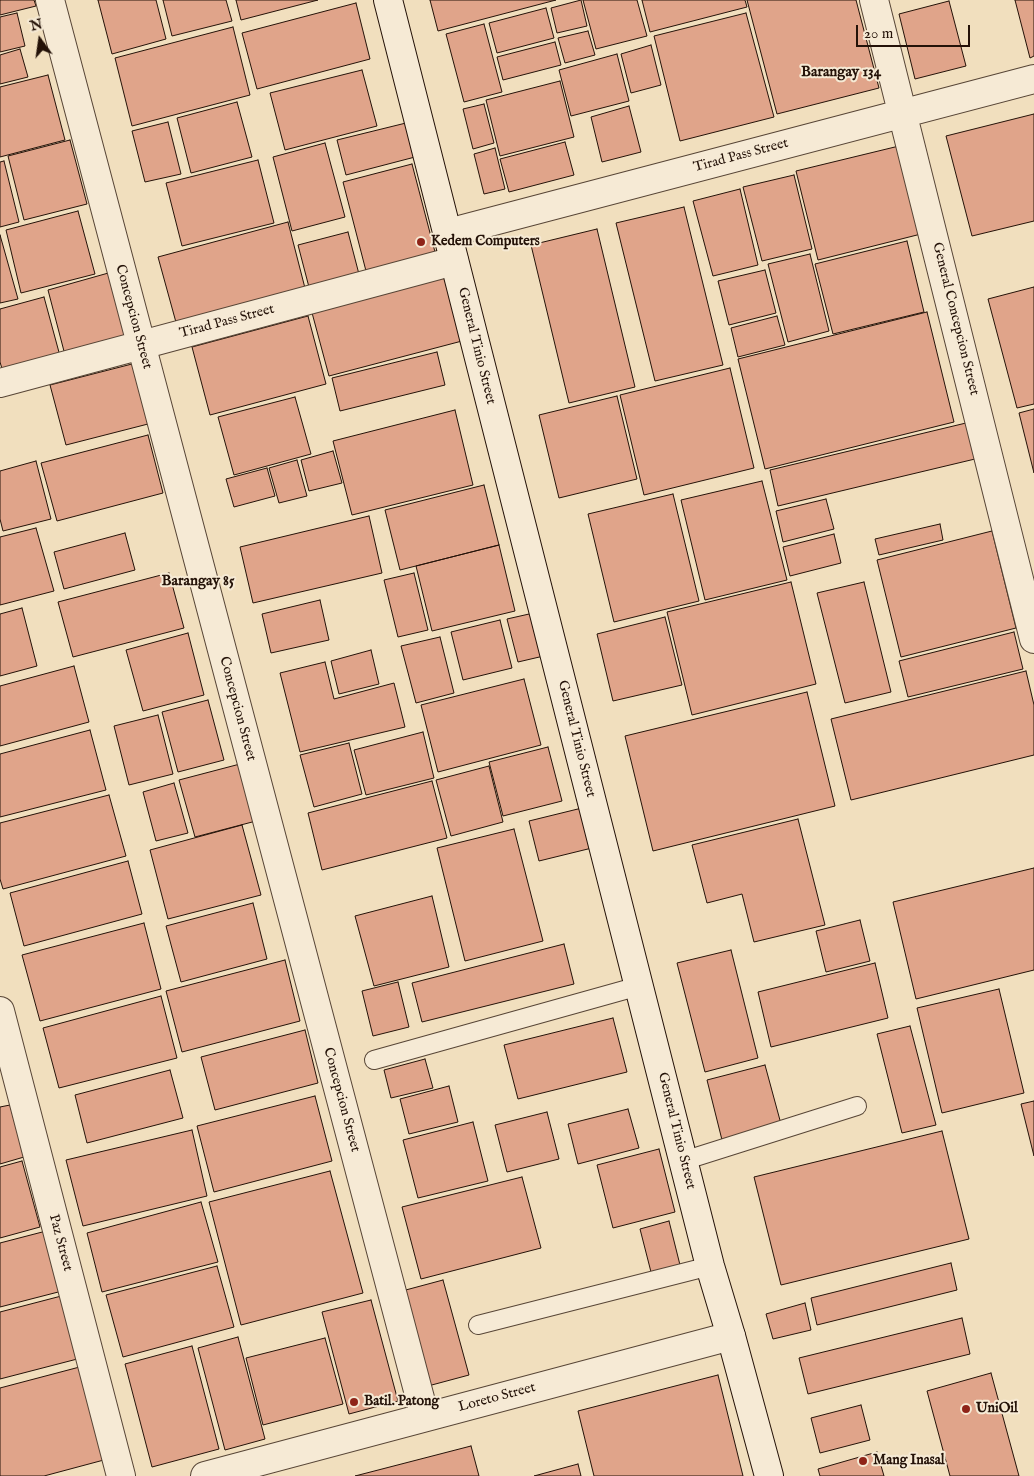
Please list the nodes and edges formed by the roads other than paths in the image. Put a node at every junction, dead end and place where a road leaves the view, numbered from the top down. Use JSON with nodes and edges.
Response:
{"nodes":[{"id":1,"x":50,"y":0,"type":"edge"},
{"id":2,"x":388,"y":0,"type":"edge"},
{"id":3,"x":874,"y":0,"type":"edge"},
{"id":4,"x":1034,"y":79,"type":"edge"},
{"id":5,"x":904,"y":114,"type":"junction"},
{"id":6,"x":448,"y":233,"type":"junction"},
{"id":7,"x":454,"y":260,"type":"junction"},
{"id":8,"x":141,"y":345,"type":"junction"},
{"id":9,"x":0,"y":383,"type":"edge"},
{"id":10,"x":1034,"y":639,"type":"edge"},
{"id":11,"x":639,"y":986,"type":"junction"},
{"id":12,"x":0,"y":1010,"type":"edge"},
{"id":13,"x":374,"y":1060,"type":"dead end"},
{"id":14,"x":857,"y":1106,"type":"dead end"},
{"id":15,"x":683,"y":1161,"type":"junction"},
{"id":16,"x":710,"y":1266,"type":"junction"},
{"id":17,"x":478,"y":1325,"type":"dead end"},
{"id":18,"x":731,"y":1336,"type":"junction"},
{"id":19,"x":425,"y":1417,"type":"junction"},
{"id":20,"x":121,"y":1476,"type":"edge"},
{"id":21,"x":205,"y":1476,"type":"edge"},
{"id":22,"x":769,"y":1476,"type":"edge"}],
"edges":[{"from":1,"to":8,"type":"street","name":"Concepcion Street"},
{"from":2,"to":6,"type":"street","name":"General Tinio Street"},
{"from":3,"to":5,"type":"street","name":"General Concepcion Street"},
{"from":4,"to":5,"type":"street","name":"Tirad Pass Street"},
{"from":5,"to":6,"type":"street","name":"Tirad Pass Street"},
{"from":5,"to":10,"type":"street","name":"General Concepcion Street"},
{"from":6,"to":7,"type":"street","name":"General Tinio Street"},
{"from":7,"to":8,"type":"street","name":"Tirad Pass Street"},
{"from":7,"to":11,"type":"street","name":"General Tinio Street"},
{"from":8,"to":9,"type":"street","name":"Tirad Pass Street"},
{"from":8,"to":19,"type":"street","name":"Concepcion Street"},
{"from":11,"to":13,"type":"lane"},
{"from":11,"to":15,"type":"street","name":"General Tinio Street"},
{"from":12,"to":20,"type":"street","name":"Paz Street"},
{"from":14,"to":15,"type":"lane"},
{"from":15,"to":16,"type":"street","name":"General Tinio Street"},
{"from":16,"to":17,"type":"lane"},
{"from":16,"to":18,"type":"street","name":"General Tinio Street"},
{"from":18,"to":19,"type":"street","name":"Loreto Street"},
{"from":18,"to":22,"type":"street","name":"General Tinio Street"},
{"from":19,"to":21,"type":"street","name":"Loreto Street"}]}
